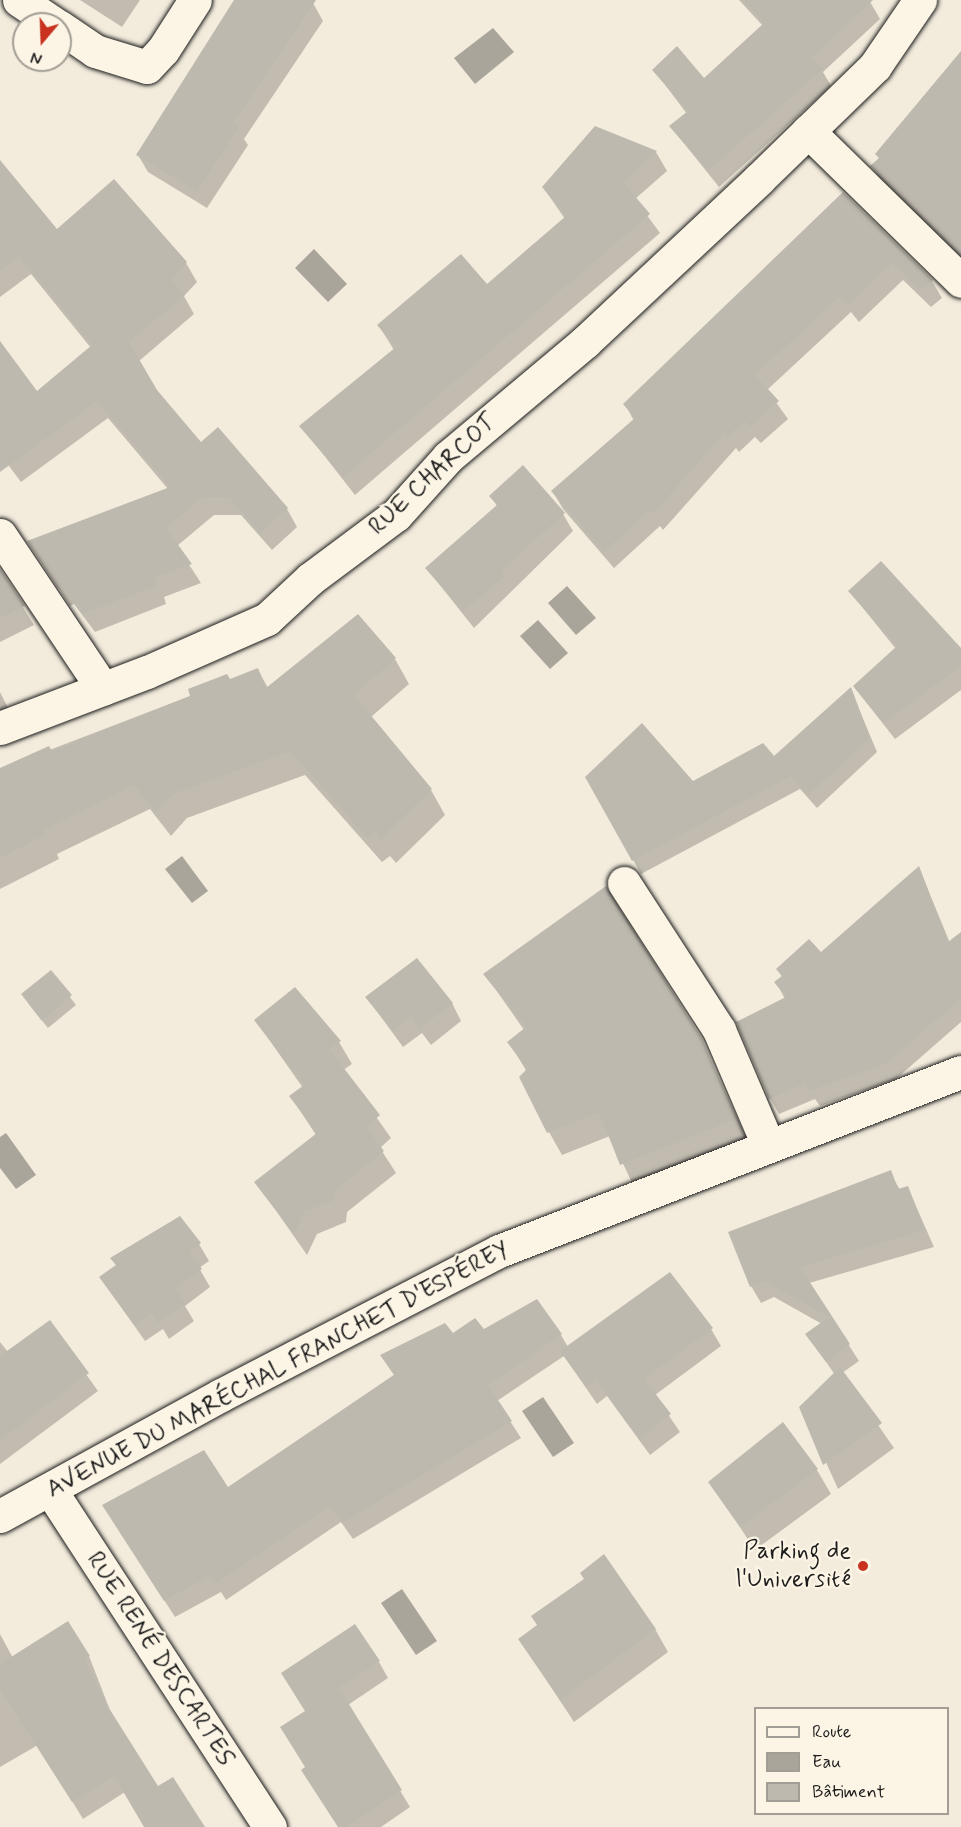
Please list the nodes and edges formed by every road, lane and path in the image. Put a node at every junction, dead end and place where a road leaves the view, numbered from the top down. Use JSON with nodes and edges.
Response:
{"nodes":[{"id":1,"x":19,"y":0,"type":"edge"},
{"id":2,"x":195,"y":0,"type":"edge"},
{"id":3,"x":921,"y":0,"type":"edge"},
{"id":4,"x":37,"y":12,"type":"edge"},
{"id":5,"x":72,"y":35,"type":"edge"},
{"id":6,"x":808,"y":131,"type":"junction"},
{"id":7,"x":961,"y":281,"type":"edge"},
{"id":8,"x":0,"y":536,"type":"edge"},
{"id":9,"x":103,"y":689,"type":"junction"},
{"id":10,"x":0,"y":728,"type":"edge"},
{"id":11,"x":624,"y":883,"type":"dead end"},
{"id":12,"x":961,"y":1072,"type":"edge"},
{"id":13,"x":768,"y":1145,"type":"junction"},
{"id":14,"x":51,"y":1491,"type":"junction"},
{"id":15,"x":0,"y":1516,"type":"edge"},
{"id":16,"x":270,"y":1827,"type":"edge"}],
"edges":[{"from":1,"to":4,"type":"street"},
{"from":2,"to":5,"type":"street"},
{"from":3,"to":6,"type":"street","name":"RUE CHARCOT"},
{"from":6,"to":7,"type":"street"},
{"from":6,"to":9,"type":"street","name":"RUE CHARCOT"},
{"from":8,"to":9,"type":"street"},
{"from":9,"to":10,"type":"street","name":"RUE CHARCOT"},
{"from":11,"to":13,"type":"street"},
{"from":12,"to":13,"type":"street","name":"AVENUE DU MARÉCHAL FRANCHET D'ESPÉREY"},
{"from":13,"to":14,"type":"street","name":"AVENUE DU MARÉCHAL FRANCHET D'ESPÉREY"},
{"from":14,"to":15,"type":"street","name":"AVENUE DU MARÉCHAL FRANCHET D'ESPÉREY"},
{"from":14,"to":16,"type":"street","name":"RUE RENÉ DESCARTES"}]}
